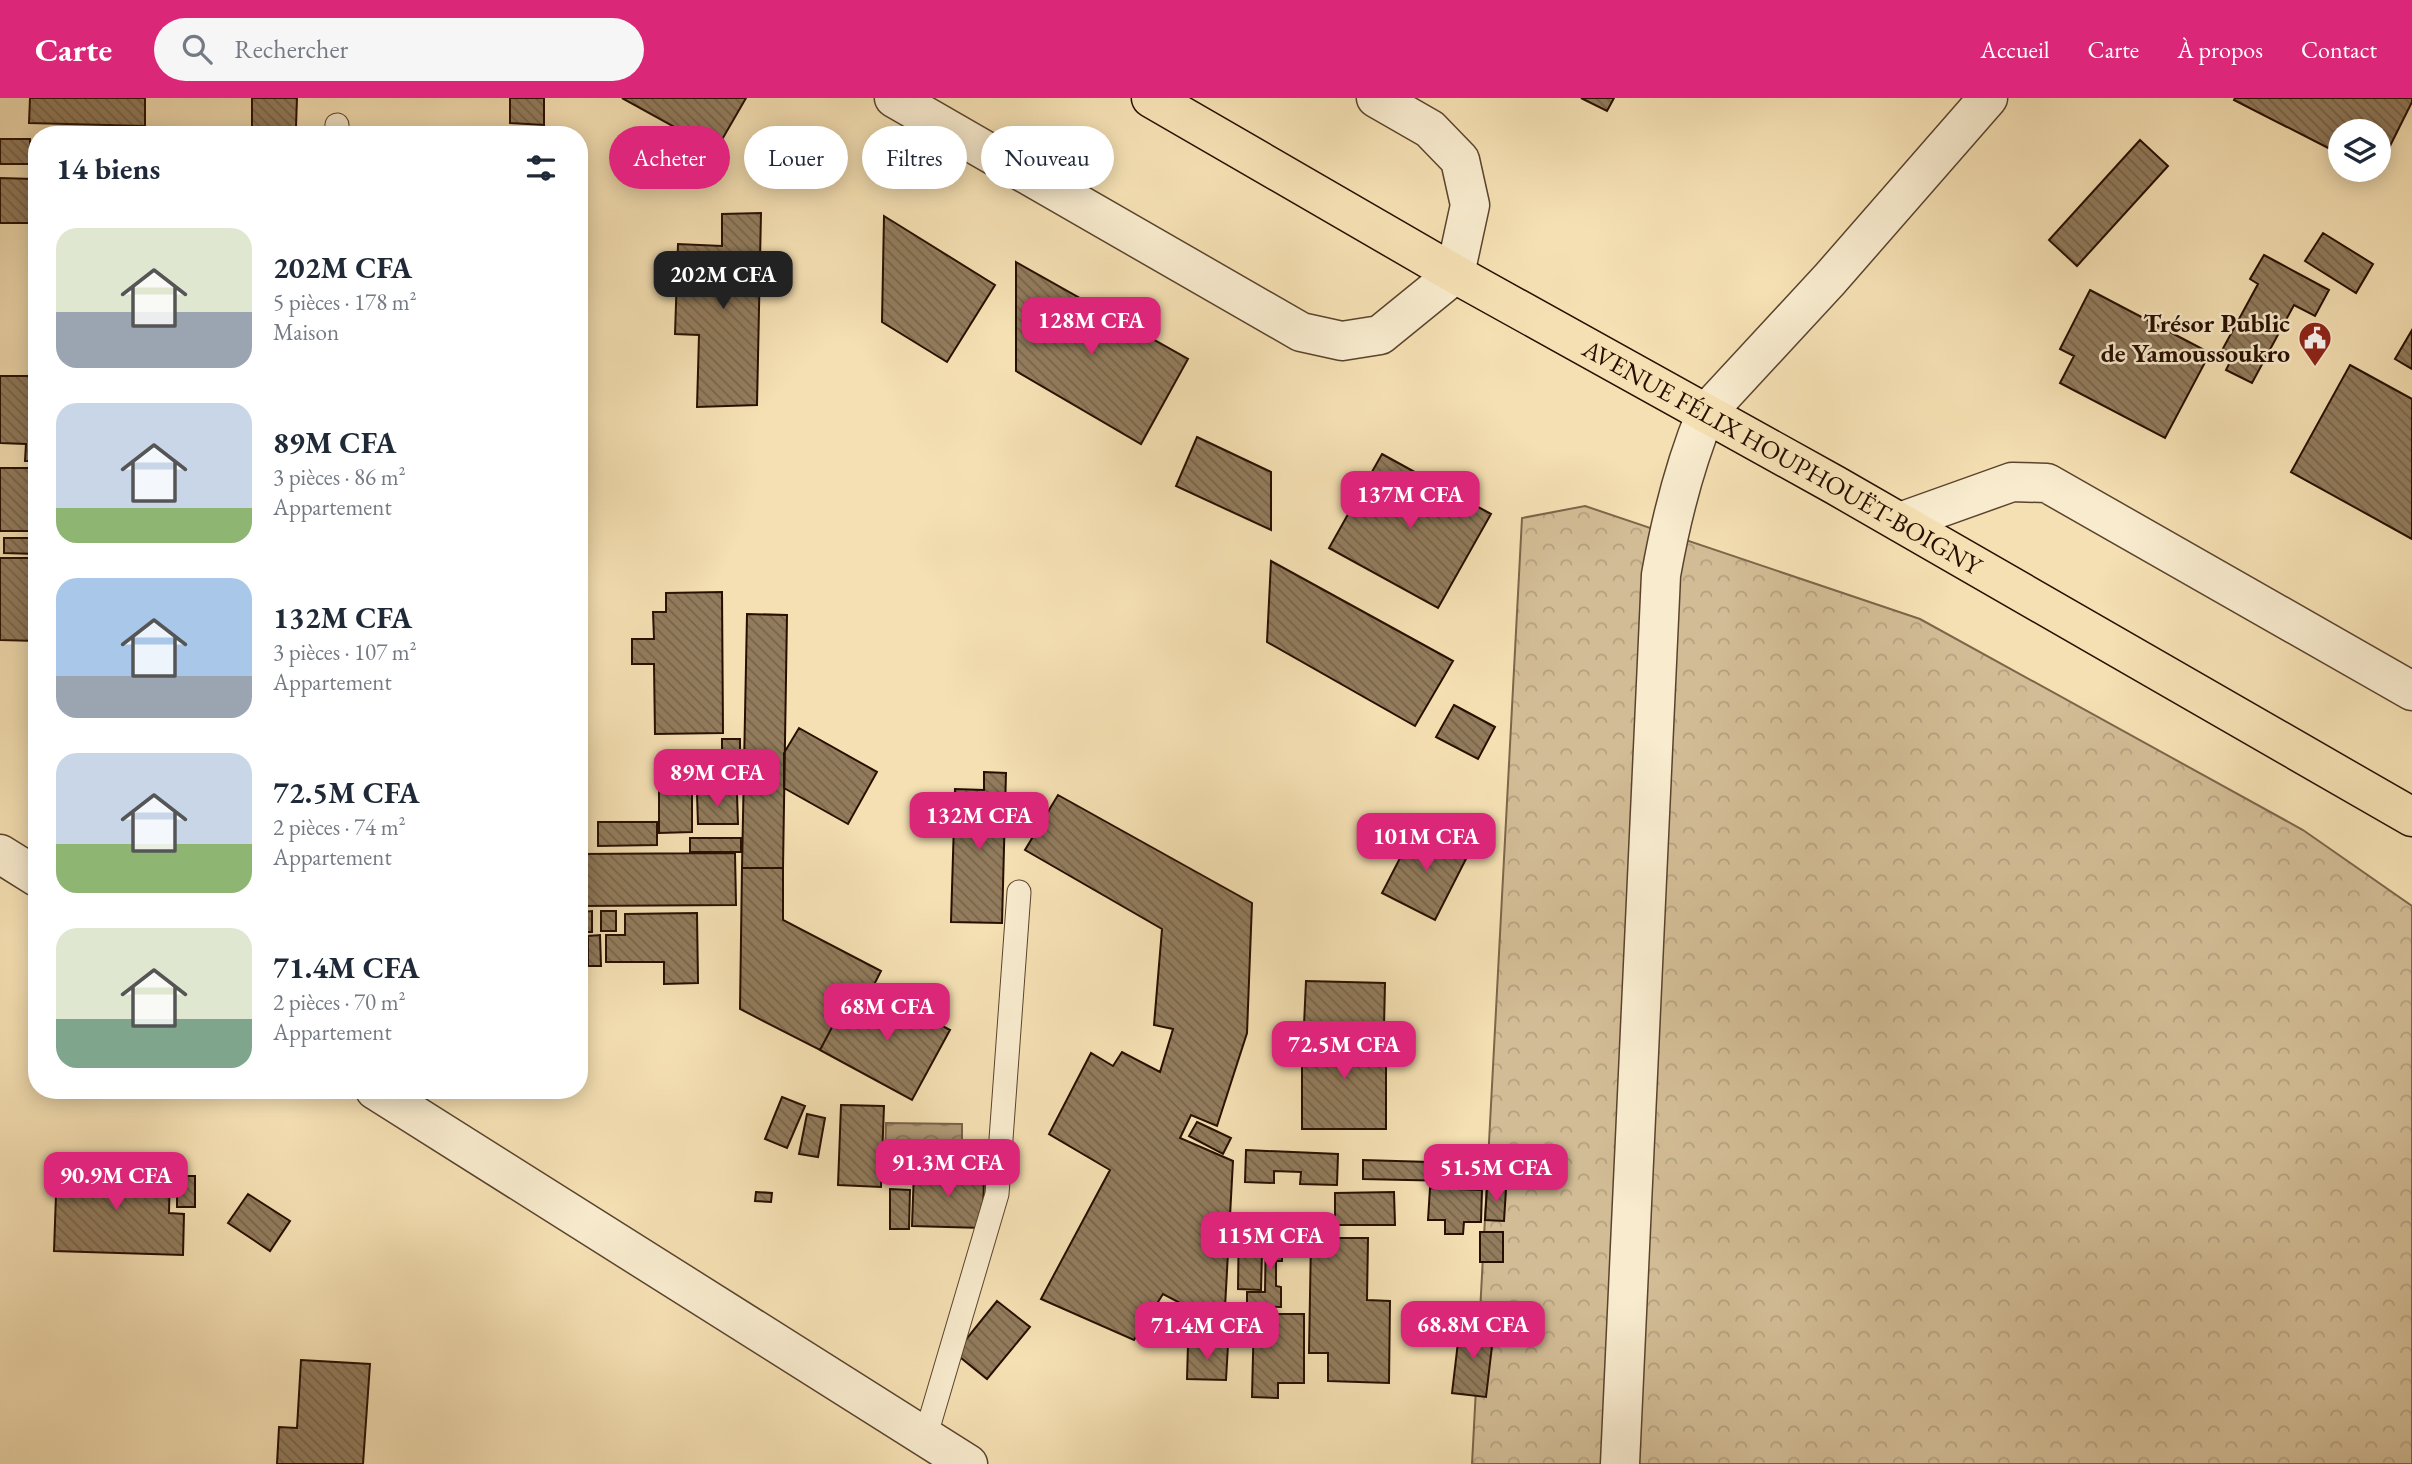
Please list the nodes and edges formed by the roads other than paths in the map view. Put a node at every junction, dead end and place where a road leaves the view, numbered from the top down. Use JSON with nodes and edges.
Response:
{"nodes":[{"id":1,"x":894,"y":98,"type":"edge"},
{"id":2,"x":1151,"y":98,"type":"edge"},
{"id":3,"x":1376,"y":98,"type":"edge"},
{"id":4,"x":1988,"y":98,"type":"edge"},
{"id":5,"x":1455,"y":274,"type":"junction"},
{"id":6,"x":1706,"y":413,"type":"junction"},
{"id":7,"x":1900,"y":522,"type":"junction"},
{"id":8,"x":2412,"y":691,"type":"edge"},
{"id":9,"x":2412,"y":817,"type":"edge"},
{"id":10,"x":0,"y":854,"type":"edge"},
{"id":11,"x":28,"y":871,"type":"edge"},
{"id":12,"x":1019,"y":892,"type":"dead end"},
{"id":13,"x":389,"y":1099,"type":"edge"},
{"id":14,"x":925,"y":1438,"type":"junction"},
{"id":15,"x":968,"y":1464,"type":"edge"},
{"id":16,"x":1620,"y":1464,"type":"edge"}],
"edges":[{"from":1,"to":5,"type":"street"},
{"from":2,"to":5,"type":"highway","name":"AVENUE FÉLIX HOUPHOUËT-BOIGNY"},
{"from":3,"to":5,"type":"street"},
{"from":4,"to":6,"type":"street"},
{"from":5,"to":6,"type":"highway","name":"AVENUE FÉLIX HOUPHOUËT-BOIGNY"},
{"from":6,"to":7,"type":"highway","name":"AVENUE FÉLIX HOUPHOUËT-BOIGNY"},
{"from":6,"to":16,"type":"street"},
{"from":7,"to":8,"type":"street"},
{"from":7,"to":9,"type":"highway","name":"AVENUE FÉLIX HOUPHOUËT-BOIGNY"},
{"from":10,"to":11,"type":"street"},
{"from":12,"to":14,"type":"lane"},
{"from":13,"to":14,"type":"street"},
{"from":14,"to":15,"type":"street"}]}
